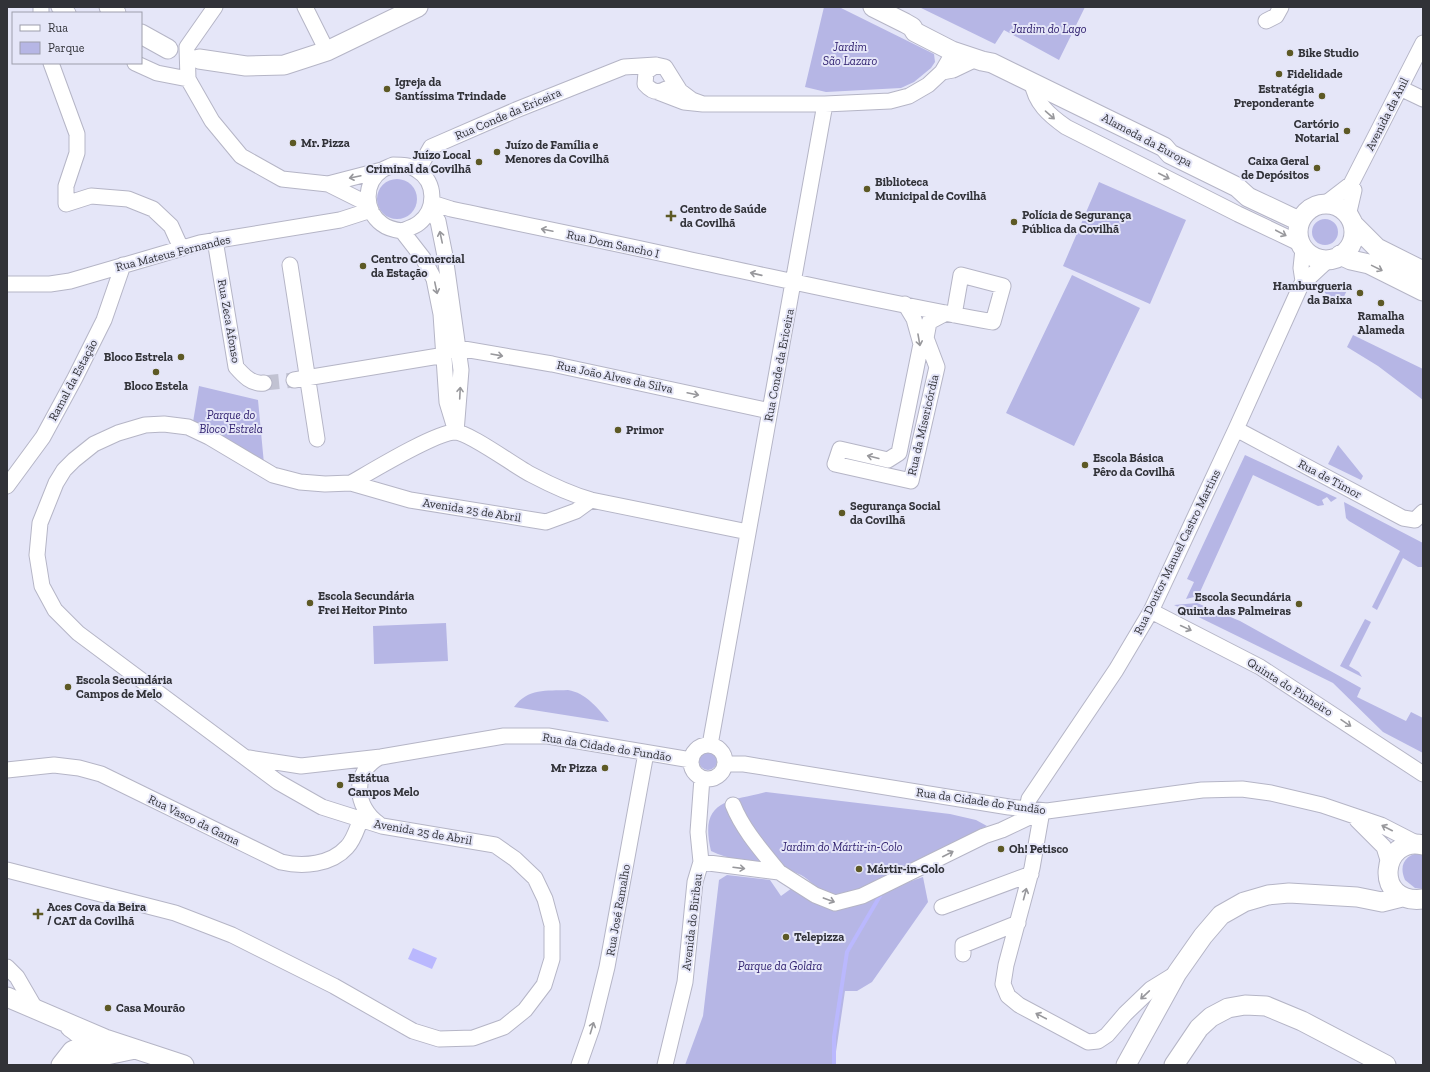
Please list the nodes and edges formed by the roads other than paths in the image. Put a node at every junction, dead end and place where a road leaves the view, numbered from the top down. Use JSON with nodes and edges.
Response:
{"nodes":[{"id":1,"x":215,"y":7,"type":"edge"},
{"id":2,"x":304,"y":7,"type":"edge"},
{"id":3,"x":418,"y":7,"type":"edge"},
{"id":4,"x":873,"y":7,"type":"edge"},
{"id":5,"x":1281,"y":7,"type":"edge"},
{"id":6,"x":1266,"y":21,"type":"dead end"},
{"id":7,"x":912,"y":27,"type":"junction"},
{"id":8,"x":142,"y":35,"type":"edge"},
{"id":9,"x":1423,"y":44,"type":"edge"},
{"id":10,"x":943,"y":47,"type":"junction"},
{"id":11,"x":168,"y":49,"type":"dead end"},
{"id":12,"x":327,"y":51,"type":"junction"},
{"id":13,"x":976,"y":58,"type":"junction"},
{"id":14,"x":199,"y":59,"type":"dead end"},
{"id":15,"x":51,"y":64,"type":"edge"},
{"id":16,"x":137,"y":64,"type":"edge"},
{"id":17,"x":656,"y":65,"type":"junction"},
{"id":18,"x":610,"y":72,"type":"junction"},
{"id":19,"x":942,"y":72,"type":"junction"},
{"id":20,"x":671,"y":78,"type":"junction"},
{"id":21,"x":188,"y":79,"type":"junction"},
{"id":22,"x":1032,"y":82,"type":"junction"},
{"id":23,"x":652,"y":88,"type":"junction"},
{"id":24,"x":1400,"y":88,"type":"junction"},
{"id":25,"x":1423,"y":99,"type":"edge"},
{"id":26,"x":703,"y":104,"type":"junction"},
{"id":27,"x":825,"y":104,"type":"junction"},
{"id":28,"x":382,"y":170,"type":"junction"},
{"id":29,"x":418,"y":170,"type":"junction"},
{"id":30,"x":328,"y":184,"type":"junction"},
{"id":31,"x":1351,"y":184,"type":"junction"},
{"id":32,"x":1325,"y":204,"type":"junction"},
{"id":33,"x":431,"y":206,"type":"junction"},
{"id":34,"x":369,"y":207,"type":"junction"},
{"id":35,"x":340,"y":220,"type":"junction"},
{"id":36,"x":1351,"y":220,"type":"junction"},
{"id":37,"x":1299,"y":221,"type":"junction"},
{"id":38,"x":382,"y":224,"type":"junction"},
{"id":39,"x":402,"y":231,"type":"junction"},
{"id":40,"x":216,"y":240,"type":"junction"},
{"id":41,"x":1301,"y":246,"type":"junction"},
{"id":42,"x":181,"y":248,"type":"junction"},
{"id":43,"x":1334,"y":257,"type":"junction"},
{"id":44,"x":123,"y":264,"type":"junction"},
{"id":45,"x":290,"y":265,"type":"dead end"},
{"id":46,"x":1423,"y":272,"type":"edge"},
{"id":47,"x":1303,"y":281,"type":"junction"},
{"id":48,"x":794,"y":283,"type":"junction"},
{"id":49,"x":7,"y":284,"type":"edge"},
{"id":50,"x":1423,"y":291,"type":"edge"},
{"id":51,"x":905,"y":304,"type":"junction"},
{"id":52,"x":458,"y":348,"type":"junction"},
{"id":53,"x":445,"y":355,"type":"junction"},
{"id":54,"x":301,"y":378,"type":"junction"},
{"id":55,"x":264,"y":383,"type":"tunnel mouth"},
{"id":56,"x":770,"y":411,"type":"junction"},
{"id":57,"x":1236,"y":429,"type":"junction"},
{"id":58,"x":456,"y":432,"type":"junction"},
{"id":59,"x":317,"y":439,"type":"dead end"},
{"id":60,"x":350,"y":483,"type":"junction"},
{"id":61,"x":7,"y":486,"type":"edge"},
{"id":62,"x":591,"y":500,"type":"junction"},
{"id":63,"x":1423,"y":512,"type":"edge"},
{"id":64,"x":748,"y":532,"type":"junction"},
{"id":65,"x":1151,"y":611,"type":"junction"},
{"id":66,"x":710,"y":745,"type":"junction"},
{"id":67,"x":646,"y":753,"type":"junction"},
{"id":68,"x":244,"y":757,"type":"junction"},
{"id":69,"x":381,"y":757,"type":"junction"},
{"id":70,"x":691,"y":760,"type":"junction"},
{"id":71,"x":725,"y":764,"type":"junction"},
{"id":72,"x":7,"y":770,"type":"edge"},
{"id":73,"x":1423,"y":774,"type":"edge"},
{"id":74,"x":702,"y":778,"type":"junction"},
{"id":75,"x":733,"y":805,"type":"dead end"},
{"id":76,"x":1027,"y":809,"type":"junction"},
{"id":77,"x":1042,"y":811,"type":"junction"},
{"id":78,"x":1355,"y":818,"type":"junction"},
{"id":79,"x":361,"y":819,"type":"junction"},
{"id":80,"x":382,"y":826,"type":"junction"},
{"id":81,"x":1420,"y":844,"type":"edge"},
{"id":82,"x":701,"y":862,"type":"junction"},
{"id":83,"x":7,"y":870,"type":"edge"},
{"id":84,"x":1389,"y":871,"type":"junction"},
{"id":85,"x":779,"y":872,"type":"junction"},
{"id":86,"x":1030,"y":874,"type":"junction"},
{"id":87,"x":1357,"y":897,"type":"junction"},
{"id":88,"x":1416,"y":900,"type":"edge"},
{"id":89,"x":942,"y":907,"type":"dead end"},
{"id":90,"x":1018,"y":923,"type":"junction"},
{"id":91,"x":964,"y":954,"type":"dead end"},
{"id":92,"x":7,"y":967,"type":"edge"},
{"id":93,"x":1177,"y":973,"type":"junction"},
{"id":94,"x":7,"y":997,"type":"edge"},
{"id":95,"x":50,"y":1016,"type":"junction"},
{"id":96,"x":94,"y":1041,"type":"junction"},
{"id":97,"x":136,"y":1049,"type":"junction"},
{"id":98,"x":68,"y":1063,"type":"edge"},
{"id":99,"x":84,"y":1065,"type":"edge"},
{"id":100,"x":184,"y":1065,"type":"edge"},
{"id":101,"x":579,"y":1065,"type":"edge"},
{"id":102,"x":665,"y":1065,"type":"edge"},
{"id":103,"x":1126,"y":1065,"type":"edge"},
{"id":104,"x":1174,"y":1065,"type":"edge"},
{"id":105,"x":1386,"y":1065,"type":"edge"}],
"edges":[{"from":1,"to":21,"type":"street"},
{"from":2,"to":12,"type":"street"},
{"from":3,"to":12,"type":"main road"},
{"from":4,"to":7,"type":"main road","name":"Alameda da Europa"},
{"from":5,"to":6,"type":"street"},
{"from":7,"to":10,"type":"main road","name":"Alameda da Europa"},
{"from":7,"to":13,"type":"main road","name":"Alameda da Europa"},
{"from":8,"to":11,"type":"main road"},
{"from":9,"to":24,"type":"street","name":"Avenida da Anil"},
{"from":10,"to":13,"type":"main road","name":"Alameda da Europa"},
{"from":10,"to":19,"type":"street"},
{"from":12,"to":14,"type":"main road"},
{"from":13,"to":19,"type":"street"},
{"from":13,"to":22,"type":"main road","name":"Alameda da Europa"},
{"from":15,"to":42,"type":"street"},
{"from":16,"to":21,"type":"street"},
{"from":17,"to":18,"type":"street","name":"Rua Conde da Ericeira"},
{"from":17,"to":20,"type":"street","name":"Rua Conde da Ericeira"},
{"from":17,"to":23,"type":"street"},
{"from":18,"to":23,"type":"street","name":"Rua Conde da Ericeira"},
{"from":18,"to":29,"type":"street","name":"Rua Conde da Ericeira"},
{"from":19,"to":27,"type":"street"},
{"from":20,"to":23,"type":"street"},
{"from":20,"to":26,"type":"street","name":"Rua Conde da Ericeira"},
{"from":21,"to":30,"type":"street"},
{"from":22,"to":37,"type":"main road","name":"Alameda da Europa"},
{"from":22,"to":41,"type":"street","one_way":true},
{"from":23,"to":26,"type":"street","name":"Rua Conde da Ericeira"},
{"from":24,"to":25,"type":"street"},
{"from":24,"to":31,"type":"street","name":"Avenida da Anil"},
{"from":26,"to":27,"type":"street","name":"Rua Conde da Ericeira"},
{"from":27,"to":48,"type":"street","name":"Rua Conde da Ericeira"},
{"from":28,"to":29,"type":"street"},
{"from":28,"to":30,"type":"street","one_way":true},
{"from":28,"to":34,"type":"street"},
{"from":29,"to":33,"type":"street"},
{"from":30,"to":34,"type":"street"},
{"from":31,"to":32,"type":"street","name":"Avenida da Anil"},
{"from":31,"to":36,"type":"street","name":"Avenida da Anil"},
{"from":32,"to":36,"type":"main road"},
{"from":32,"to":37,"type":"main road"},
{"from":33,"to":39,"type":"street"},
{"from":48,"to":33,"type":"street","name":"Rua Dom Sancho I","one_way":true},
{"from":52,"to":33,"type":"street","one_way":true},
{"from":34,"to":35,"type":"street","name":"Rua Mateus Fernandes"},
{"from":34,"to":38,"type":"street"},
{"from":35,"to":38,"type":"street","name":"Rua Mateus Fernandes"},
{"from":35,"to":40,"type":"street","name":"Rua Mateus Fernandes"},
{"from":36,"to":43,"type":"main road"},
{"from":36,"to":46,"type":"main road"},
{"from":37,"to":41,"type":"main road"},
{"from":38,"to":39,"type":"street"},
{"from":39,"to":53,"type":"street","one_way":true},
{"from":40,"to":42,"type":"street","name":"Rua Mateus Fernandes"},
{"from":40,"to":55,"type":"street","name":"Rua Zeca Afonso"},
{"from":41,"to":43,"type":"main road"},
{"from":41,"to":47,"type":"street","name":"Rua Doutor Manuel Castro Martins"},
{"from":42,"to":44,"type":"street","name":"Rua Mateus Fernandes"},
{"from":43,"to":47,"type":"street","name":"Rua Doutor Manuel Castro Martins"},
{"from":43,"to":50,"type":"main road","one_way":true},
{"from":44,"to":49,"type":"street","name":"Rua Mateus Fernandes"},
{"from":44,"to":61,"type":"street","name":"Ramal da Estação"},
{"from":45,"to":54,"type":"street"},
{"from":47,"to":57,"type":"street","name":"Rua Doutor Manuel Castro Martins"},
{"from":48,"to":51,"type":"street","name":"Rua da Misericórdia"},
{"from":48,"to":56,"type":"street","name":"Rua Conde da Ericeira"},
{"from":51,"to":51,"type":"street","name":"Rua da Misericórdia","one_way":true},
{"from":52,"to":56,"type":"street","name":"Rua João Alves da Silva","one_way":true},
{"from":58,"to":52,"type":"street","one_way":true},
{"from":53,"to":54,"type":"street"},
{"from":53,"to":58,"type":"street"},
{"from":54,"to":59,"type":"street"},
{"from":56,"to":64,"type":"street","name":"Rua Conde da Ericeira"},
{"from":57,"to":63,"type":"street","name":"Rua de Timor"},
{"from":57,"to":65,"type":"street","name":"Rua Doutor Manuel Castro Martins"},
{"from":58,"to":60,"type":"street","name":"Avenida 25 de Abril"},
{"from":58,"to":62,"type":"street"},
{"from":60,"to":62,"type":"street","name":"Avenida 25 de Abril"},
{"from":60,"to":68,"type":"street","name":"Avenida 25 de Abril"},
{"from":62,"to":64,"type":"street"},
{"from":64,"to":66,"type":"street","name":"Rua Conde da Ericeira"},
{"from":65,"to":73,"type":"street","name":"Quinta do Pinheiro","one_way":true},
{"from":65,"to":76,"type":"street","name":"Rua Doutor Manuel Castro Martins"},
{"from":66,"to":70,"type":"street"},
{"from":66,"to":71,"type":"street"},
{"from":67,"to":69,"type":"street","name":"Rua da Cidade do Fundão"},
{"from":67,"to":70,"type":"street","name":"Rua da Cidade do Fundão"},
{"from":101,"to":67,"type":"street","name":"Rua José Ramalho","one_way":true},
{"from":68,"to":69,"type":"street","name":"Rua da Cidade do Fundão"},
{"from":68,"to":79,"type":"street","name":"Avenida 25 de Abril"},
{"from":69,"to":80,"type":"street","name":"Rua da Cidade do Fundão"},
{"from":70,"to":74,"type":"street"},
{"from":71,"to":74,"type":"street"},
{"from":71,"to":76,"type":"street","name":"Rua da Cidade do Fundão"},
{"from":72,"to":79,"type":"street","name":"Rua Vasco da Gama"},
{"from":74,"to":82,"type":"street","name":"Avenida do Biribau"},
{"from":75,"to":85,"type":"street"},
{"from":76,"to":77,"type":"street","name":"Rua da Cidade do Fundão"},
{"from":77,"to":78,"type":"street","name":"Rua da Cidade do Fundão"},
{"from":85,"to":77,"type":"street","one_way":true},
{"from":77,"to":86,"type":"street"},
{"from":81,"to":78,"type":"street","name":"Rua da Cidade do Fundão","one_way":true},
{"from":78,"to":84,"type":"street","name":"Rua da Cidade do Fundão"},
{"from":79,"to":80,"type":"street","name":"Avenida 25 de Abril"},
{"from":80,"to":83,"type":"street","name":"Avenida 25 de Abril"},
{"from":81,"to":84,"type":"main road"},
{"from":82,"to":85,"type":"street","one_way":true},
{"from":82,"to":102,"type":"street","name":"Avenida do Biribau"},
{"from":84,"to":87,"type":"main road"},
{"from":84,"to":88,"type":"main road"},
{"from":86,"to":89,"type":"street"},
{"from":90,"to":86,"type":"street","one_way":true},
{"from":87,"to":88,"type":"main road"},
{"from":87,"to":93,"type":"main road"},
{"from":90,"to":91,"type":"street"},
{"from":93,"to":90,"type":"street","one_way":true},
{"from":92,"to":95,"type":"street"},
{"from":93,"to":103,"type":"main road"},
{"from":94,"to":95,"type":"main road"},
{"from":95,"to":96,"type":"main road"},
{"from":95,"to":98,"type":"main road"},
{"from":96,"to":97,"type":"main road"},
{"from":96,"to":98,"type":"main road"},
{"from":97,"to":99,"type":"main road"},
{"from":97,"to":100,"type":"main road"},
{"from":104,"to":105,"type":"main road"}]}
